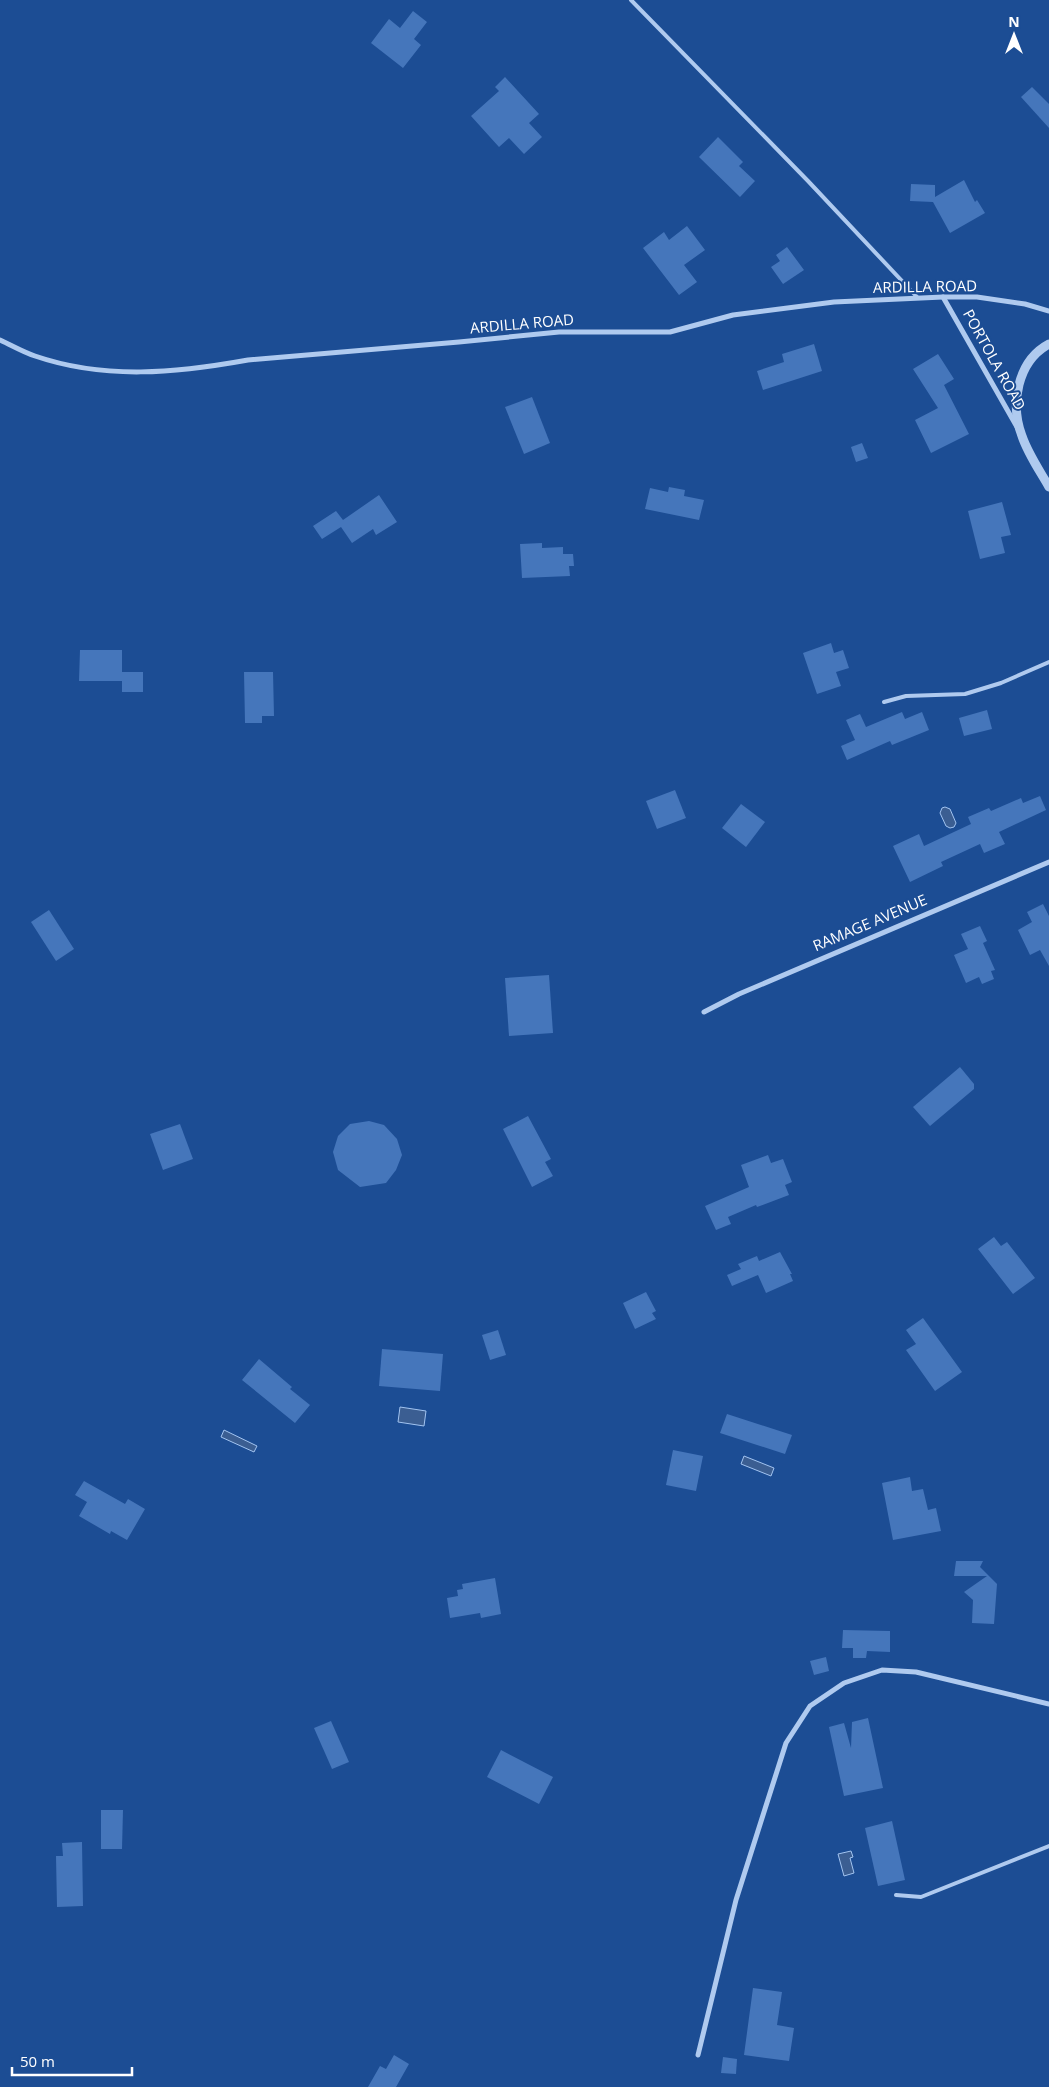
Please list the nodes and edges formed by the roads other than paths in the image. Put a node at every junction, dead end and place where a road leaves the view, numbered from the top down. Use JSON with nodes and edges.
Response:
{"nodes":[{"id":1,"x":631,"y":0,"type":"edge"},
{"id":2,"x":943,"y":297,"type":"junction"},
{"id":3,"x":918,"y":298,"type":"junction"},
{"id":4,"x":1049,"y":311,"type":"edge"},
{"id":5,"x":0,"y":340,"type":"edge"},
{"id":6,"x":1049,"y":344,"type":"edge"},
{"id":7,"x":1022,"y":436,"type":"junction"},
{"id":8,"x":1049,"y":487,"type":"edge"},
{"id":9,"x":1049,"y":662,"type":"edge"},
{"id":10,"x":884,"y":702,"type":"dead end"},
{"id":11,"x":1049,"y":862,"type":"edge"},
{"id":12,"x":704,"y":1012,"type":"dead end"},
{"id":13,"x":1049,"y":1704,"type":"edge"},
{"id":14,"x":1049,"y":1846,"type":"edge"},
{"id":15,"x":896,"y":1895,"type":"dead end"},
{"id":16,"x":698,"y":2055,"type":"dead end"}],
"edges":[{"from":1,"to":3,"type":"lane"},
{"from":2,"to":3,"type":"street","name":"ARDILLA ROAD"},
{"from":2,"to":4,"type":"street","name":"ARDILLA ROAD"},
{"from":2,"to":7,"type":"street","name":"PORTOLA ROAD"},
{"from":3,"to":5,"type":"street","name":"ARDILLA ROAD"},
{"from":6,"to":7,"type":"street","name":"PORTOLA ROAD"},
{"from":7,"to":8,"type":"street","name":"PORTOLA ROAD"},
{"from":9,"to":10,"type":"lane"},
{"from":11,"to":12,"type":"street","name":"RAMAGE AVENUE"},
{"from":13,"to":16,"type":"street"},
{"from":14,"to":15,"type":"lane"}]}
